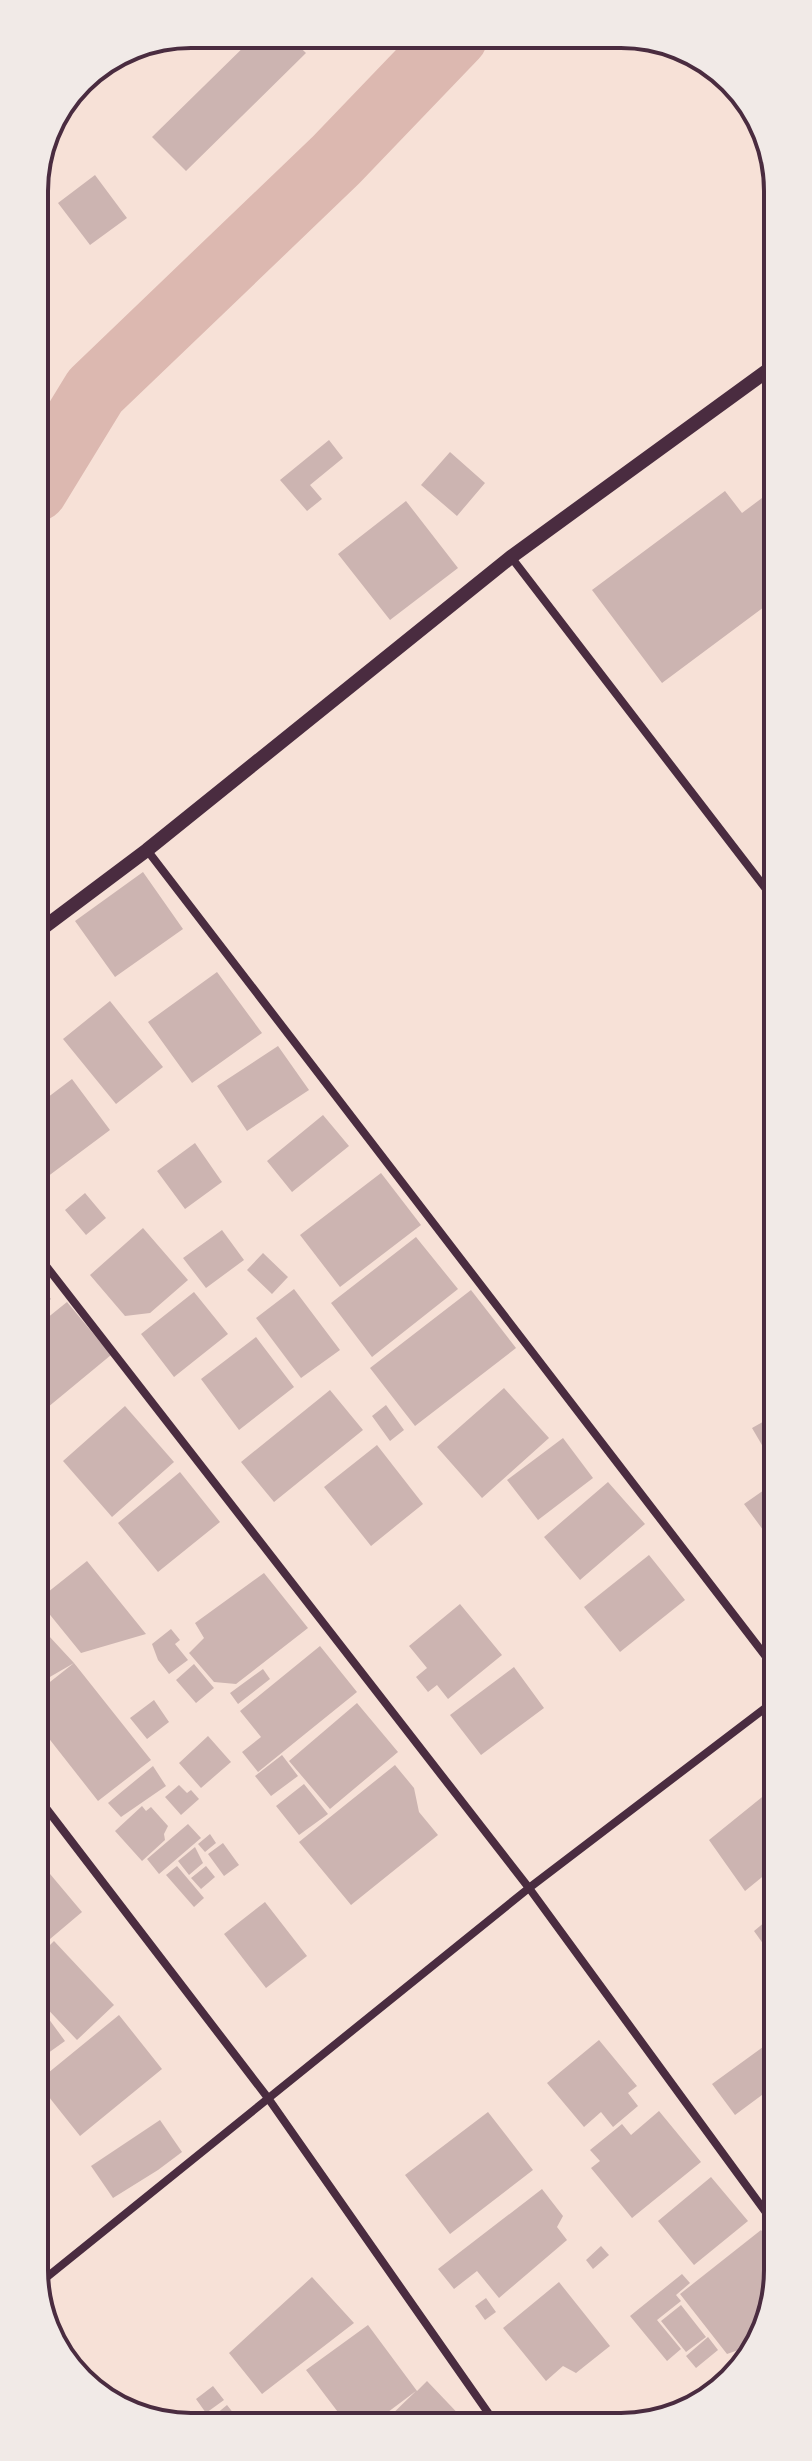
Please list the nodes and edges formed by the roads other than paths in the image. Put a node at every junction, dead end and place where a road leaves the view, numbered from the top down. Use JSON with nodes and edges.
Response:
{"nodes":[{"id":1,"x":764,"y":373,"type":"edge"},
{"id":2,"x":511,"y":557,"type":"junction"},
{"id":3,"x":147,"y":850,"type":"junction"},
{"id":4,"x":764,"y":886,"type":"edge"},
{"id":5,"x":48,"y":924,"type":"edge"},
{"id":6,"x":48,"y":1268,"type":"edge"},
{"id":7,"x":764,"y":1654,"type":"edge"},
{"id":8,"x":764,"y":1709,"type":"edge"},
{"id":9,"x":48,"y":1811,"type":"edge"},
{"id":10,"x":529,"y":1888,"type":"junction"},
{"id":11,"x":268,"y":2098,"type":"junction"},
{"id":12,"x":764,"y":2210,"type":"edge"},
{"id":13,"x":48,"y":2276,"type":"edge"},
{"id":14,"x":488,"y":2413,"type":"edge"}],
"edges":[{"from":1,"to":2,"type":"street"},
{"from":2,"to":3,"type":"street"},
{"from":2,"to":4,"type":"street"},
{"from":3,"to":5,"type":"street"},
{"from":3,"to":7,"type":"street"},
{"from":6,"to":10,"type":"street"},
{"from":8,"to":10,"type":"street"},
{"from":9,"to":11,"type":"street"},
{"from":10,"to":11,"type":"street"},
{"from":10,"to":12,"type":"street"},
{"from":11,"to":13,"type":"street"},
{"from":11,"to":14,"type":"street"}]}
